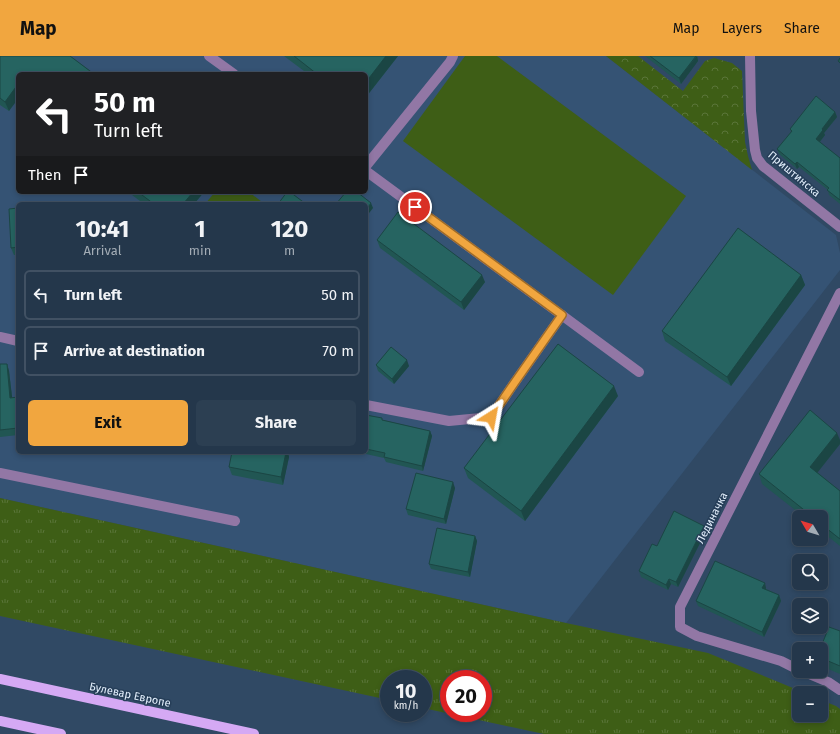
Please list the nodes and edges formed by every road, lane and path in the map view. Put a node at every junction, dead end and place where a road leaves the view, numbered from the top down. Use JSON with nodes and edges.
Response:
{"nodes":[{"id":1,"x":209,"y":56,"type":"edge"},
{"id":2,"x":453,"y":56,"type":"edge"},
{"id":3,"x":750,"y":56,"type":"edge"},
{"id":4,"x":231,"y":72,"type":"edge"},
{"id":5,"x":368,"y":164,"type":"edge"},
{"id":6,"x":368,"y":172,"type":"edge"},
{"id":7,"x":840,"y":227,"type":"edge"},
{"id":8,"x":840,"y":293,"type":"edge"},
{"id":9,"x":562,"y":315,"type":"junction"},
{"id":10,"x":0,"y":337,"type":"edge"},
{"id":11,"x":16,"y":341,"type":"edge"},
{"id":12,"x":639,"y":372,"type":"dead end"},
{"id":13,"x":368,"y":405,"type":"edge"},
{"id":14,"x":0,"y":474,"type":"edge"},
{"id":15,"x":235,"y":521,"type":"dead end"},
{"id":16,"x":792,"y":667,"type":"edge"},
{"id":17,"x":819,"y":678,"type":"edge"},
{"id":18,"x":0,"y":679,"type":"edge"},
{"id":19,"x":840,"y":690,"type":"edge"},
{"id":20,"x":0,"y":721,"type":"edge"},
{"id":21,"x":60,"y":734,"type":"edge"},
{"id":22,"x":254,"y":734,"type":"edge"}],
"edges":[{"from":1,"to":4,"type":"street"},
{"from":2,"to":5,"type":"street"},
{"from":3,"to":7,"type":"street","name":"Приштинска"},
{"from":6,"to":9,"type":"street"},
{"from":8,"to":16,"type":"street","name":"Лединачка"},
{"from":9,"to":12,"type":"street"},
{"from":9,"to":13,"type":"street"},
{"from":10,"to":11,"type":"street"},
{"from":14,"to":15,"type":"street"},
{"from":17,"to":19,"type":"street"},
{"from":18,"to":22,"type":"main road","name":"Булевар Европе"},
{"from":20,"to":21,"type":"main road"}]}
